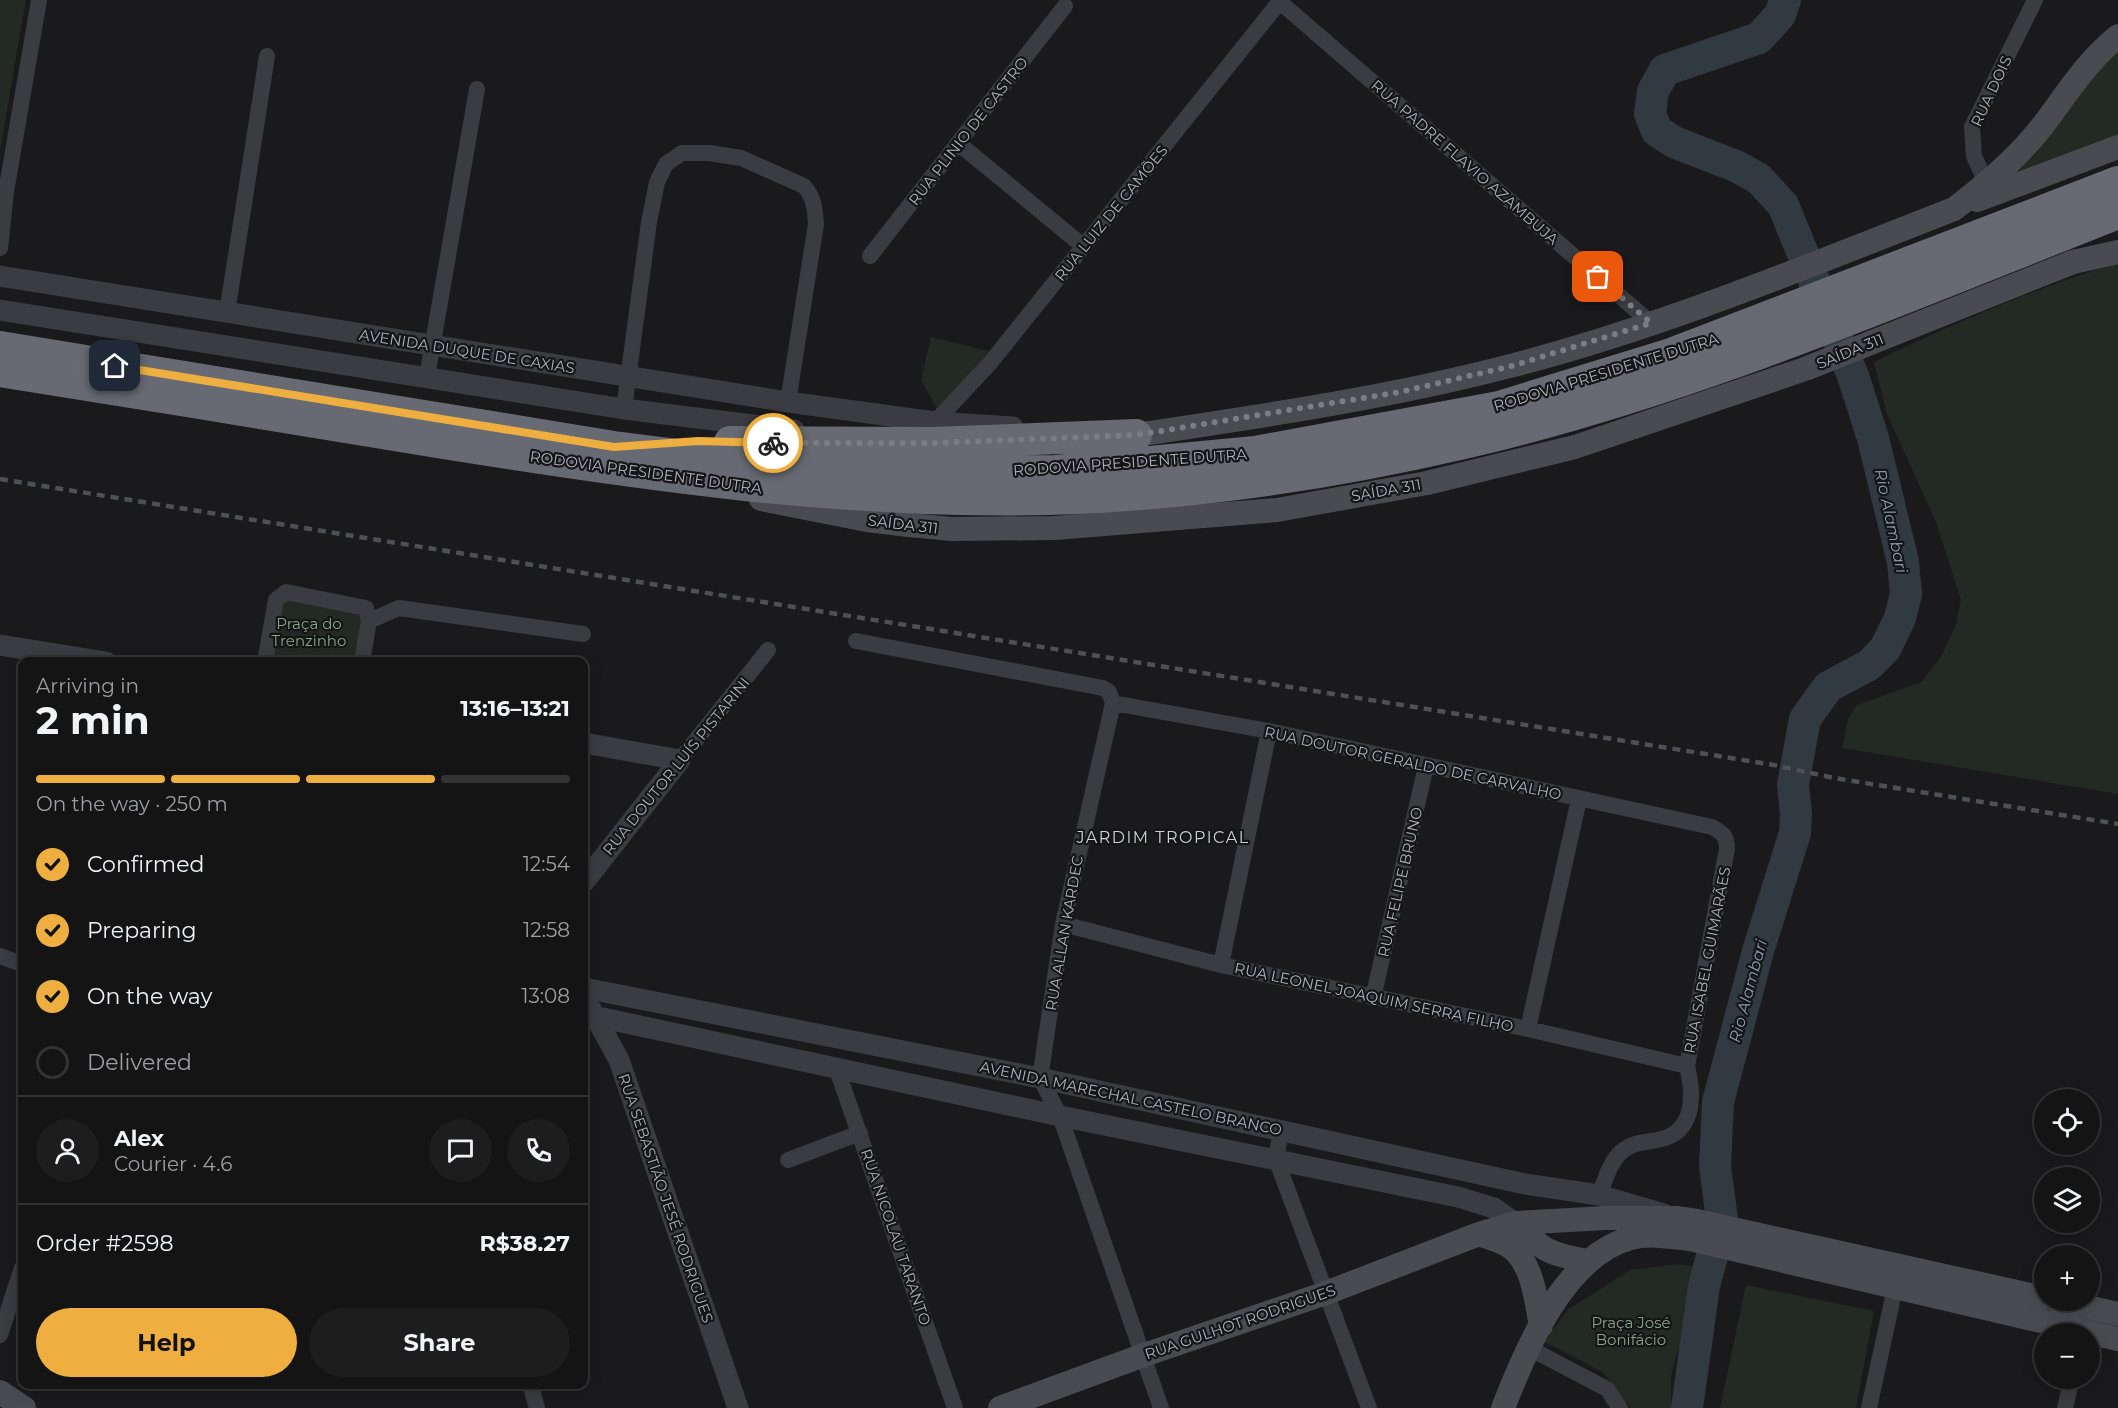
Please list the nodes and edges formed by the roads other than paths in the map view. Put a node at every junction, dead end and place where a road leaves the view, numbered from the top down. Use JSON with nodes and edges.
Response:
{"nodes":[{"id":1,"x":39,"y":0,"type":"edge"},
{"id":2,"x":2035,"y":0,"type":"edge"},
{"id":3,"x":1281,"y":1,"type":"edge"},
{"id":4,"x":1065,"y":6,"type":"dead end"},
{"id":5,"x":2118,"y":36,"type":"edge"},
{"id":6,"x":267,"y":56,"type":"dead end"},
{"id":7,"x":477,"y":89,"type":"dead end"},
{"id":8,"x":958,"y":143,"type":"junction"},
{"id":9,"x":2118,"y":147,"type":"edge"},
{"id":10,"x":2118,"y":182,"type":"edge"},
{"id":11,"x":1987,"y":184,"type":"junction"},
{"id":12,"x":1954,"y":209,"type":"junction"},
{"id":13,"x":2118,"y":213,"type":"edge"},
{"id":14,"x":1083,"y":246,"type":"junction"},
{"id":15,"x":0,"y":248,"type":"edge"},
{"id":16,"x":2118,"y":252,"type":"edge"},
{"id":17,"x":870,"y":256,"type":"dead end"},
{"id":18,"x":0,"y":276,"type":"edge"},
{"id":19,"x":0,"y":309,"type":"edge"},
{"id":20,"x":227,"y":313,"type":"junction"},
{"id":21,"x":1651,"y":323,"type":"junction"},
{"id":22,"x":1875,"y":326,"type":"junction"},
{"id":23,"x":1786,"y":327,"type":"junction"},
{"id":24,"x":435,"y":346,"type":"junction"},
{"id":25,"x":0,"y":347,"type":"edge"},
{"id":26,"x":0,"y":371,"type":"edge"},
{"id":27,"x":427,"y":377,"type":"junction"},
{"id":28,"x":629,"y":378,"type":"junction"},
{"id":29,"x":788,"y":402,"type":"junction"},
{"id":30,"x":624,"y":409,"type":"junction"},
{"id":31,"x":935,"y":422,"type":"junction"},
{"id":32,"x":1136,"y":435,"type":"junction"},
{"id":33,"x":618,"y":459,"type":"junction"},
{"id":34,"x":369,"y":621,"type":"junction"},
{"id":35,"x":583,"y":634,"type":"dead end"},
{"id":36,"x":856,"y":641,"type":"dead end"},
{"id":37,"x":0,"y":645,"type":"edge"},
{"id":38,"x":768,"y":650,"type":"dead end"},
{"id":39,"x":75,"y":657,"type":"edge"},
{"id":40,"x":266,"y":657,"type":"edge"},
{"id":41,"x":363,"y":657,"type":"edge"},
{"id":42,"x":1113,"y":703,"type":"junction"},
{"id":43,"x":1269,"y":731,"type":"junction"},
{"id":44,"x":588,"y":744,"type":"edge"},
{"id":45,"x":680,"y":760,"type":"junction"},
{"id":46,"x":1426,"y":766,"type":"junction"},
{"id":47,"x":1580,"y":799,"type":"junction"},
{"id":48,"x":1712,"y":827,"type":"joint"},
{"id":49,"x":588,"y":877,"type":"edge"},
{"id":50,"x":1063,"y":924,"type":"junction"},
{"id":51,"x":0,"y":956,"type":"edge"},
{"id":52,"x":18,"y":963,"type":"edge"},
{"id":53,"x":1221,"y":965,"type":"junction"},
{"id":54,"x":588,"y":989,"type":"edge"},
{"id":55,"x":1373,"y":998,"type":"junction"},
{"id":56,"x":589,"y":1015,"type":"edge"},
{"id":57,"x":1528,"y":1029,"type":"junction"},
{"id":58,"x":1687,"y":1066,"type":"junction"},
{"id":59,"x":836,"y":1067,"type":"junction"},
{"id":60,"x":1040,"y":1078,"type":"junction"},
{"id":61,"x":1060,"y":1116,"type":"junction"},
{"id":62,"x":1281,"y":1131,"type":"junction"},
{"id":63,"x":860,"y":1133,"type":"junction"},
{"id":64,"x":1276,"y":1159,"type":"junction"},
{"id":65,"x":788,"y":1160,"type":"dead end"},
{"id":66,"x":1599,"y":1195,"type":"junction"},
{"id":67,"x":1515,"y":1223,"type":"junction"},
{"id":68,"x":1688,"y":1226,"type":"junction"},
{"id":69,"x":1479,"y":1234,"type":"junction"},
{"id":70,"x":1769,"y":1247,"type":"junction"},
{"id":71,"x":1587,"y":1261,"type":"junction"},
{"id":72,"x":18,"y":1280,"type":"edge"},
{"id":73,"x":1895,"y":1288,"type":"junction"},
{"id":74,"x":1326,"y":1293,"type":"junction"},
{"id":75,"x":2034,"y":1296,"type":"edge"},
{"id":76,"x":2100,"y":1310,"type":"edge"},
{"id":77,"x":2118,"y":1314,"type":"edge"},
{"id":78,"x":2044,"y":1323,"type":"edge"},
{"id":79,"x":1541,"y":1326,"type":"junction"},
{"id":80,"x":0,"y":1335,"type":"edge"},
{"id":81,"x":2100,"y":1336,"type":"edge"},
{"id":82,"x":2118,"y":1339,"type":"edge"},
{"id":83,"x":1529,"y":1348,"type":"junction"},
{"id":84,"x":1144,"y":1355,"type":"junction"},
{"id":85,"x":531,"y":1389,"type":"edge"},
{"id":86,"x":2069,"y":1389,"type":"edge"},
{"id":87,"x":0,"y":1392,"type":"edge"},
{"id":88,"x":24,"y":1408,"type":"edge"},
{"id":89,"x":537,"y":1408,"type":"edge"},
{"id":90,"x":738,"y":1408,"type":"edge"},
{"id":91,"x":955,"y":1408,"type":"edge"},
{"id":92,"x":1000,"y":1408,"type":"edge"},
{"id":93,"x":1161,"y":1408,"type":"edge"},
{"id":94,"x":1369,"y":1408,"type":"edge"},
{"id":95,"x":1503,"y":1408,"type":"edge"},
{"id":96,"x":1620,"y":1408,"type":"edge"},
{"id":97,"x":1869,"y":1408,"type":"edge"},
{"id":98,"x":2065,"y":1408,"type":"edge"}],
"edges":[{"from":1,"to":15,"type":"street"},
{"from":2,"to":11,"type":"street","name":"RUA DOIS"},
{"from":3,"to":14,"type":"street","name":"RUA LUIZ DE CAMÕES"},
{"from":3,"to":21,"type":"street","name":"RUA PADRE FLAVIO AZAMBUJA"},
{"from":4,"to":8,"type":"street","name":"RUA PLINIO DE CASTRO"},
{"from":5,"to":11,"type":"main road"},
{"from":6,"to":20,"type":"street"},
{"from":7,"to":24,"type":"street"},
{"from":8,"to":14,"type":"street"},
{"from":8,"to":17,"type":"street","name":"RUA PLINIO DE CASTRO"},
{"from":9,"to":12,"type":"main road"},
{"from":10,"to":23,"type":"highway","name":"RODOVIA PRESIDENTE DUTRA"},
{"from":11,"to":12,"type":"main road"},
{"from":12,"to":21,"type":"main road"},
{"from":13,"to":22,"type":"highway","name":"RODOVIA PRESIDENTE DUTRA"},
{"from":14,"to":31,"type":"street","name":"RUA LUIZ DE CAMÕES"},
{"from":16,"to":22,"type":"main road","name":"SAÍDA 311"},
{"from":18,"to":20,"type":"street","name":"AVENIDA DUQUE DE CAXIAS"},
{"from":19,"to":27,"type":"street","name":"AVENIDA DUQUE DE CAXIAS"},
{"from":20,"to":24,"type":"street","name":"AVENIDA DUQUE DE CAXIAS"},
{"from":21,"to":32,"type":"main road"},
{"from":22,"to":23,"type":"highway","name":"RODOVIA PRESIDENTE DUTRA"},
{"from":22,"to":33,"type":"main road","name":"SAÍDA 311"},
{"from":23,"to":33,"type":"highway","name":"RODOVIA PRESIDENTE DUTRA"},
{"from":24,"to":27,"type":"street"},
{"from":24,"to":28,"type":"street","name":"AVENIDA DUQUE DE CAXIAS"},
{"from":25,"to":33,"type":"highway","name":"RODOVIA PRESIDENTE DUTRA"},
{"from":26,"to":33,"type":"highway","name":"RODOVIA PRESIDENTE DUTRA"},
{"from":27,"to":30,"type":"street","name":"AVENIDA DUQUE DE CAXIAS"},
{"from":28,"to":29,"type":"street","name":"AVENIDA DUQUE DE CAXIAS"},
{"from":28,"to":29,"type":"street"},
{"from":28,"to":30,"type":"street"},
{"from":29,"to":31,"type":"street","name":"AVENIDA DUQUE DE CAXIAS"},
{"from":30,"to":31,"type":"street","name":"AVENIDA DUQUE DE CAXIAS"},
{"from":31,"to":32,"type":"street","name":"AVENIDA DUQUE DE CAXIAS"},
{"from":32,"to":33,"type":"highway"},
{"from":34,"to":35,"type":"street"},
{"from":34,"to":40,"type":"street"},
{"from":34,"to":41,"type":"street"},
{"from":36,"to":42,"type":"street"},
{"from":37,"to":39,"type":"street"},
{"from":38,"to":45,"type":"street","name":"RUA DOUTOR LUÍS PISTARINI"},
{"from":42,"to":43,"type":"street","name":"RUA DOUTOR GERALDO DE CARVALHO"},
{"from":42,"to":50,"type":"street","name":"RUA ALLAN KARDEC"},
{"from":43,"to":46,"type":"street","name":"RUA DOUTOR GERALDO DE CARVALHO"},
{"from":43,"to":53,"type":"street"},
{"from":44,"to":45,"type":"street"},
{"from":45,"to":49,"type":"street","name":"RUA DOUTOR LUÍS PISTARINI"},
{"from":46,"to":47,"type":"street","name":"RUA DOUTOR GERALDO DE CARVALHO"},
{"from":46,"to":55,"type":"street","name":"RUA FELIPE BRUNO"},
{"from":47,"to":48,"type":"street","name":"RUA DOUTOR GERALDO DE CARVALHO"},
{"from":47,"to":57,"type":"street"},
{"from":48,"to":58,"type":"street","name":"RUA ISABEL GUIMARÃES"},
{"from":50,"to":53,"type":"street","name":"RUA LEONEL JOAQUIM SERRA FILHO"},
{"from":50,"to":60,"type":"street","name":"RUA ALLAN KARDEC"},
{"from":51,"to":52,"type":"street"},
{"from":53,"to":55,"type":"street","name":"RUA LEONEL JOAQUIM SERRA FILHO"},
{"from":54,"to":60,"type":"street","name":"AVENIDA MARECHAL CASTELO BRANCO"},
{"from":55,"to":57,"type":"street","name":"RUA LEONEL JOAQUIM SERRA FILHO"},
{"from":56,"to":59,"type":"street","name":"AVENIDA MARECHAL CASTELO BRANCO"},
{"from":56,"to":90,"type":"street","name":"RUA SEBASTIÃO JESÉ RODRIGUES"},
{"from":57,"to":58,"type":"street","name":"RUA LEONEL JOAQUIM SERRA FILHO"},
{"from":58,"to":66,"type":"street","name":"RUA ISABEL GUIMARÃES"},
{"from":59,"to":61,"type":"street","name":"AVENIDA MARECHAL CASTELO BRANCO"},
{"from":59,"to":63,"type":"street","name":"RUA NICOLAU TARANTO"},
{"from":60,"to":61,"type":"street"},
{"from":60,"to":62,"type":"street","name":"AVENIDA MARECHAL CASTELO BRANCO"},
{"from":61,"to":64,"type":"street","name":"AVENIDA MARECHAL CASTELO BRANCO"},
{"from":61,"to":84,"type":"street"},
{"from":62,"to":64,"type":"street"},
{"from":62,"to":66,"type":"street","name":"AVENIDA MARECHAL CASTELO BRANCO"},
{"from":63,"to":65,"type":"street"},
{"from":63,"to":91,"type":"street","name":"RUA NICOLAU TARANTO"},
{"from":64,"to":67,"type":"street","name":"AVENIDA MARECHAL CASTELO BRANCO"},
{"from":64,"to":74,"type":"street"},
{"from":66,"to":68,"type":"street","name":"AVENIDA MARECHAL CASTELO BRANCO"},
{"from":67,"to":68,"type":"main road","name":"RUA GULHOT RODRIGUES"},
{"from":67,"to":69,"type":"main road","name":"RUA GULHOT RODRIGUES"},
{"from":67,"to":71,"type":"main road"},
{"from":68,"to":70,"type":"main road","name":"AVENIDA MARECHAL CASTELO BRANCO"},
{"from":68,"to":71,"type":"main road","name":"AVENIDA MARECHAL CASTELO BRANCO"},
{"from":69,"to":74,"type":"main road","name":"RUA GULHOT RODRIGUES"},
{"from":69,"to":79,"type":"main road"},
{"from":70,"to":73,"type":"main road"},
{"from":70,"to":75,"type":"main road"},
{"from":71,"to":79,"type":"main road"},
{"from":72,"to":80,"type":"street"},
{"from":73,"to":78,"type":"main road"},
{"from":73,"to":97,"type":"street"},
{"from":74,"to":84,"type":"main road","name":"RUA GULHOT RODRIGUES"},
{"from":74,"to":94,"type":"street"},
{"from":76,"to":77,"type":"main road"},
{"from":79,"to":83,"type":"main road"},
{"from":81,"to":82,"type":"main road"},
{"from":83,"to":95,"type":"main road"},
{"from":83,"to":96,"type":"street"},
{"from":84,"to":92,"type":"main road","name":"RUA GULHOT RODRIGUES"},
{"from":84,"to":93,"type":"street"},
{"from":85,"to":89,"type":"street"},
{"from":86,"to":98,"type":"street"},
{"from":87,"to":88,"type":"main road"}]}
